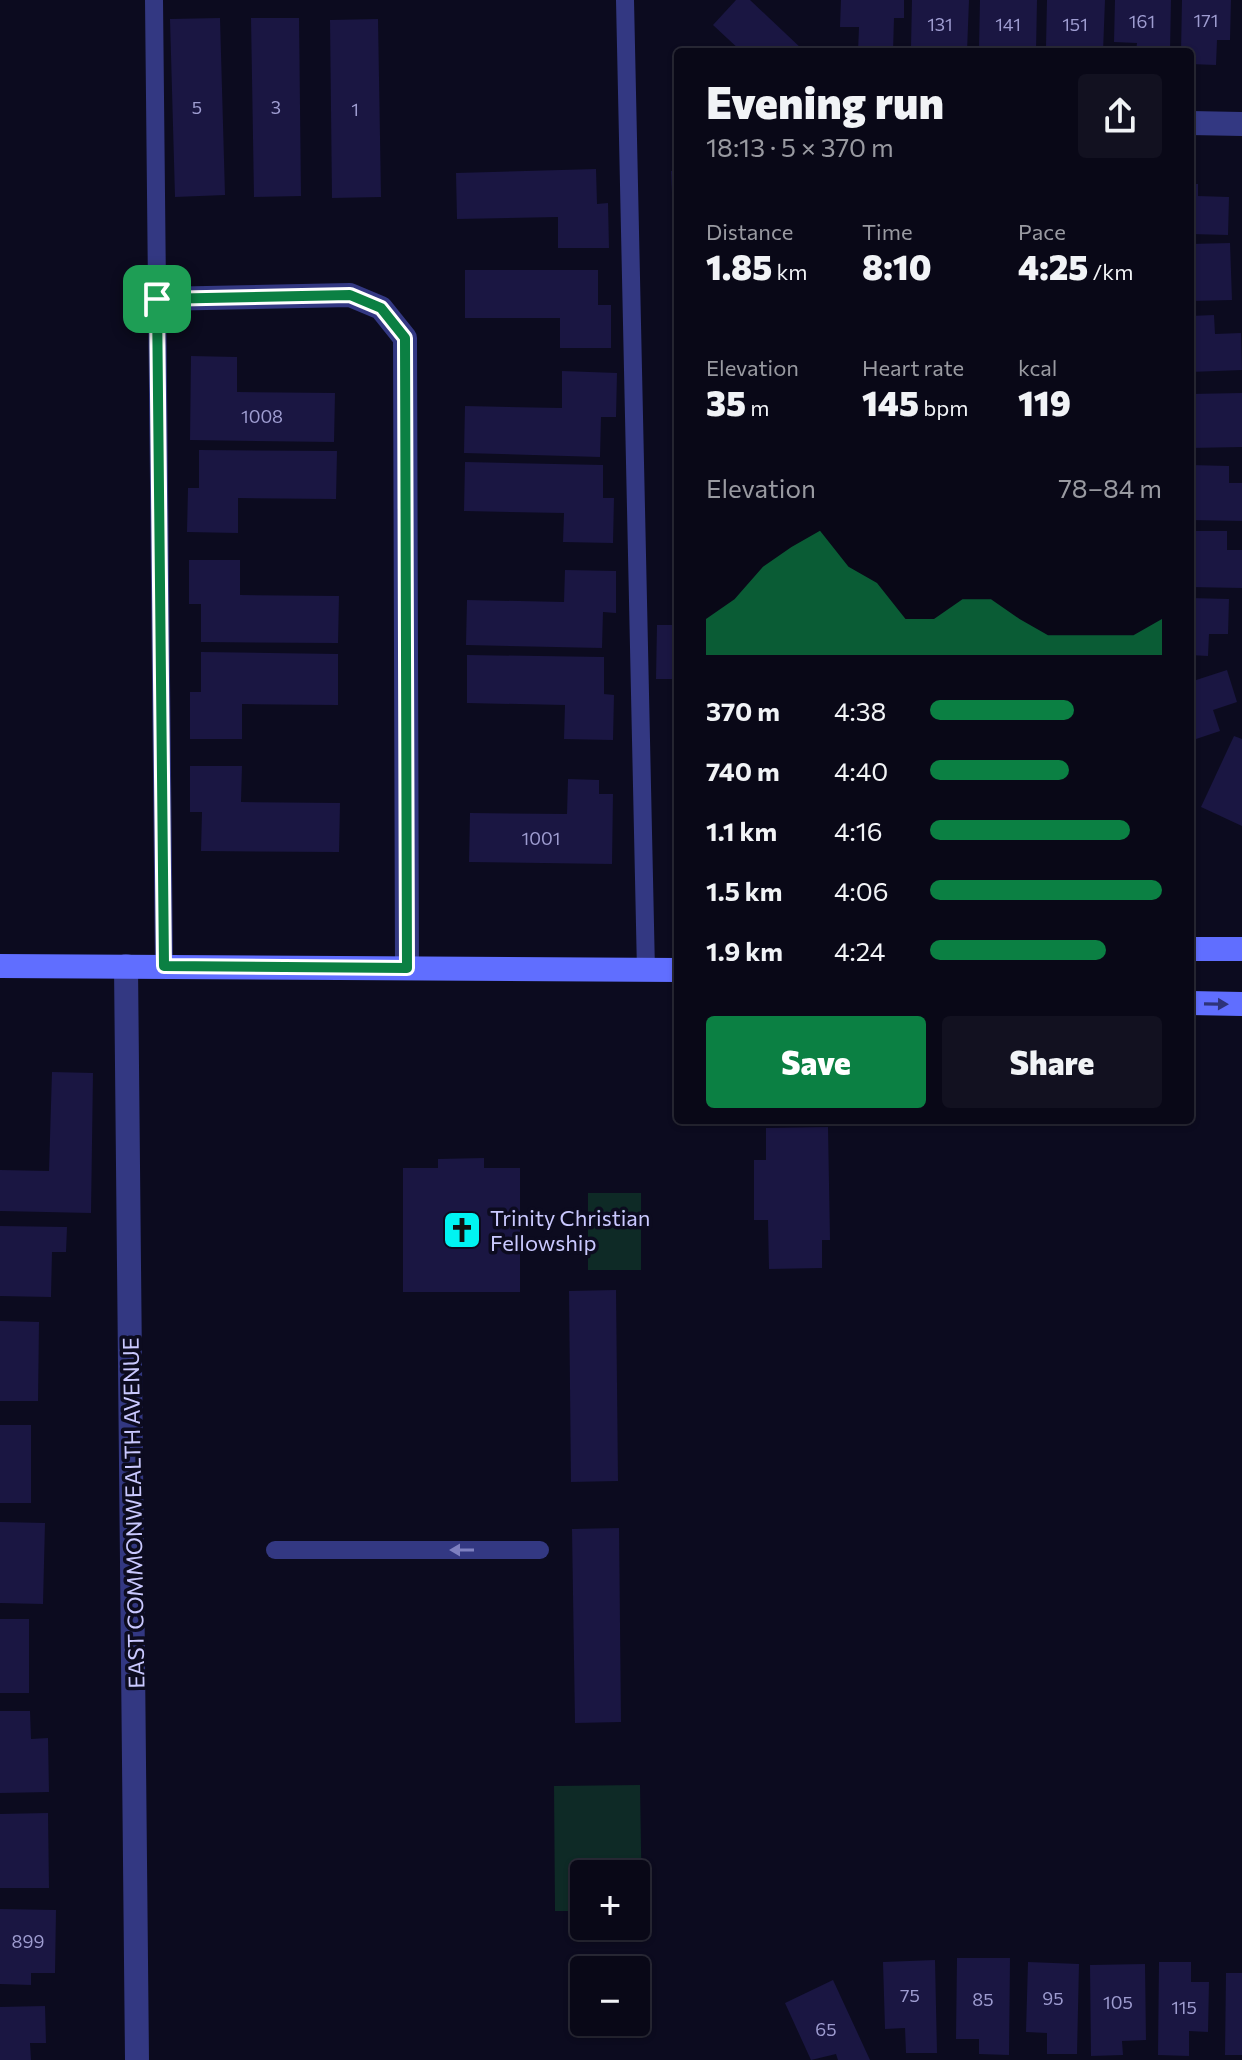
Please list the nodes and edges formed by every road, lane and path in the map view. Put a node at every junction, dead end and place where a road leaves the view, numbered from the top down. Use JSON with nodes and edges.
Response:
{"nodes":[{"id":1,"x":154,"y":0,"type":"edge"},
{"id":2,"x":625,"y":0,"type":"edge"},
{"id":3,"x":1194,"y":123,"type":"edge"},
{"id":4,"x":1242,"y":124,"type":"edge"},
{"id":5,"x":157,"y":299,"type":"junction"},
{"id":6,"x":1194,"y":949,"type":"edge"},
{"id":7,"x":1242,"y":949,"type":"edge"},
{"id":8,"x":0,"y":966,"type":"edge"},
{"id":9,"x":126,"y":966,"type":"junction"},
{"id":10,"x":164,"y":966,"type":"junction"},
{"id":11,"x":407,"y":968,"type":"junction"},
{"id":12,"x":674,"y":970,"type":"edge"},
{"id":13,"x":646,"y":971,"type":"junction"},
{"id":14,"x":1194,"y":1003,"type":"edge"},
{"id":15,"x":1242,"y":1004,"type":"edge"},
{"id":16,"x":275,"y":1550,"type":"dead end"},
{"id":17,"x":540,"y":1550,"type":"dead end"},
{"id":18,"x":137,"y":2060,"type":"edge"}],
"edges":[{"from":1,"to":5,"type":"lane"},
{"from":2,"to":13,"type":"lane"},
{"from":3,"to":4,"type":"street"},
{"from":5,"to":10,"type":"lane"},
{"from":5,"to":11,"type":"street"},
{"from":6,"to":7,"type":"main road"},
{"from":8,"to":9,"type":"main road"},
{"from":9,"to":10,"type":"main road"},
{"from":9,"to":18,"type":"street","name":"EAST COMMONWEALTH AVENUE"},
{"from":10,"to":11,"type":"main road"},
{"from":11,"to":13,"type":"main road"},
{"from":12,"to":13,"type":"main road"},
{"from":14,"to":15,"type":"main road","one_way":true},
{"from":17,"to":16,"type":"lane","one_way":true}]}
